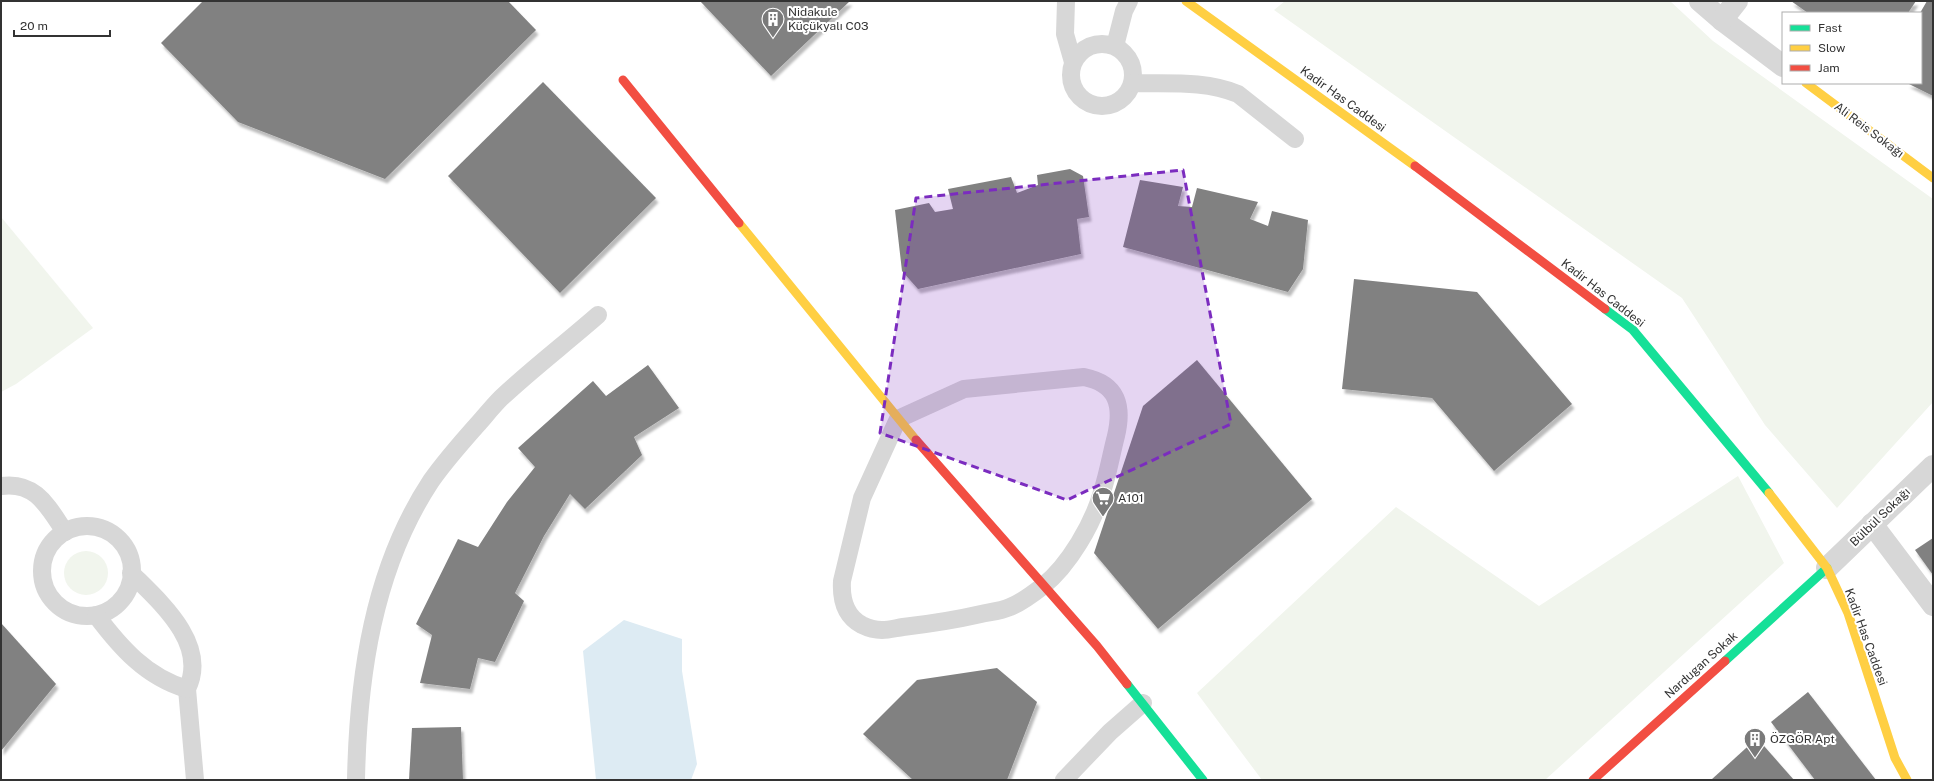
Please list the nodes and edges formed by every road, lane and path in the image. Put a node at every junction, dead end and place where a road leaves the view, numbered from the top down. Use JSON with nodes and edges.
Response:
{"nodes":[{"id":1,"x":1066,"y":1,"type":"edge"},
{"id":2,"x":1129,"y":1,"type":"edge"},
{"id":3,"x":1186,"y":1,"type":"edge"},
{"id":4,"x":1700,"y":1,"type":"edge"},
{"id":5,"x":1737,"y":1,"type":"edge"},
{"id":6,"x":1722,"y":20,"type":"junction"},
{"id":7,"x":1115,"y":46,"type":"junction"},
{"id":8,"x":1073,"y":62,"type":"junction"},
{"id":9,"x":1782,"y":65,"type":"edge"},
{"id":10,"x":623,"y":80,"type":"dead end"},
{"id":11,"x":1132,"y":83,"type":"junction"},
{"id":12,"x":1807,"y":84,"type":"edge"},
{"id":13,"x":1295,"y":139,"type":"dead end"},
{"id":14,"x":1933,"y":178,"type":"edge"},
{"id":15,"x":598,"y":315,"type":"dead end"},
{"id":16,"x":898,"y":419,"type":"junction"},
{"id":17,"x":1933,"y":466,"type":"edge"},
{"id":18,"x":1,"y":486,"type":"edge"},
{"id":19,"x":1872,"y":524,"type":"junction"},
{"id":20,"x":65,"y":532,"type":"junction"},
{"id":21,"x":1826,"y":568,"type":"junction"},
{"id":22,"x":131,"y":573,"type":"junction"},
{"id":23,"x":1044,"y":585,"type":"junction"},
{"id":24,"x":1933,"y":605,"type":"edge"},
{"id":25,"x":96,"y":615,"type":"junction"},
{"id":26,"x":187,"y":689,"type":"junction"},
{"id":27,"x":1143,"y":703,"type":"junction"},
{"id":28,"x":194,"y":780,"type":"edge"},
{"id":29,"x":356,"y":780,"type":"edge"},
{"id":30,"x":1064,"y":780,"type":"edge"},
{"id":31,"x":1203,"y":780,"type":"edge"},
{"id":32,"x":1593,"y":780,"type":"edge"},
{"id":33,"x":1907,"y":780,"type":"edge"}],
"edges":[{"from":1,"to":8,"type":"lane"},
{"from":2,"to":7,"type":"lane"},
{"from":3,"to":21,"type":"street","name":"Kadir Has Caddesi"},
{"from":4,"to":6,"type":"street"},
{"from":5,"to":6,"type":"street"},
{"from":6,"to":9,"type":"street"},
{"from":7,"to":8,"type":"lane"},
{"from":7,"to":11,"type":"lane"},
{"from":8,"to":11,"type":"lane"},
{"from":10,"to":16,"type":"street"},
{"from":11,"to":13,"type":"lane"},
{"from":12,"to":14,"type":"street","name":"Ali Reis Sokağı"},
{"from":15,"to":29,"type":"lane"},
{"from":16,"to":23,"type":"street"},
{"from":16,"to":23,"type":"lane"},
{"from":16,"to":23,"type":"lane"},
{"from":17,"to":19,"type":"street","name":"Bülbül Sokağı"},
{"from":18,"to":20,"type":"lane"},
{"from":19,"to":21,"type":"street","name":"Bülbül Sokağı"},
{"from":19,"to":24,"type":"street"},
{"from":20,"to":22,"type":"lane"},
{"from":20,"to":25,"type":"lane"},
{"from":21,"to":32,"type":"street","name":"Nardugan Sokak"},
{"from":21,"to":33,"type":"street","name":"Kadir Has Caddesi"},
{"from":22,"to":25,"type":"lane"},
{"from":22,"to":26,"type":"lane"},
{"from":23,"to":27,"type":"street"},
{"from":25,"to":26,"type":"lane"},
{"from":26,"to":28,"type":"lane"},
{"from":27,"to":30,"type":"lane"},
{"from":27,"to":31,"type":"street"}]}
